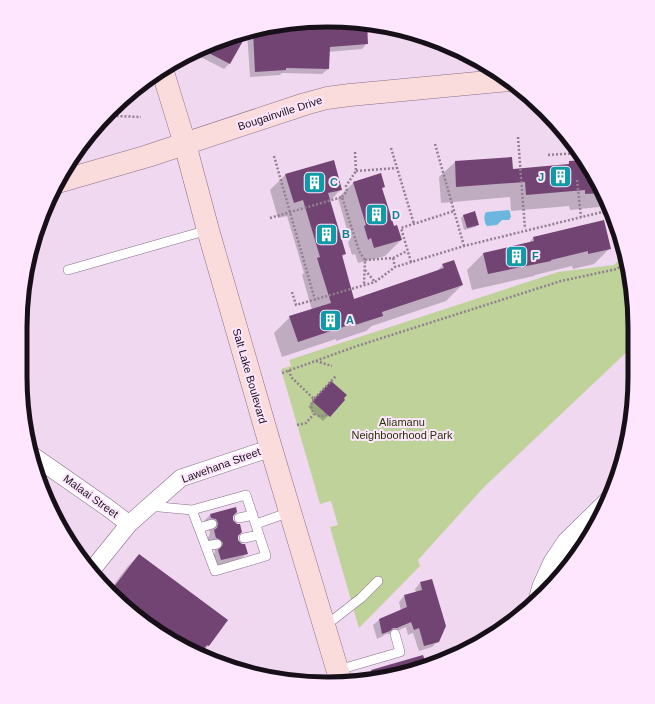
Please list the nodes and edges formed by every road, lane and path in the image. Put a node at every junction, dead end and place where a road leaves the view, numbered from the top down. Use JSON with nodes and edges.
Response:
{"nodes":[{"id":1,"x":164,"y":76,"type":"edge"},
{"id":2,"x":498,"y":81,"type":"edge"},
{"id":3,"x":115,"y":115,"type":"edge"},
{"id":4,"x":141,"y":117,"type":"dead end"},
{"id":5,"x":518,"y":137,"type":"dead end"},
{"id":6,"x":185,"y":144,"type":"junction"},
{"id":7,"x":435,"y":144,"type":"dead end"},
{"id":8,"x":391,"y":148,"type":"dead end"},
{"id":9,"x":355,"y":152,"type":"dead end"},
{"id":10,"x":572,"y":153,"type":"edge"},
{"id":11,"x":548,"y":155,"type":"dead end"},
{"id":12,"x":274,"y":156,"type":"dead end"},
{"id":13,"x":575,"y":157,"type":"edge"},
{"id":14,"x":575,"y":161,"type":"dead end"},
{"id":15,"x":397,"y":168,"type":"junction"},
{"id":16,"x":356,"y":171,"type":"junction"},
{"id":17,"x":66,"y":180,"type":"edge"},
{"id":18,"x":577,"y":180,"type":"dead end"},
{"id":19,"x":342,"y":197,"type":"junction"},
{"id":20,"x":454,"y":211,"type":"junction"},
{"id":21,"x":290,"y":212,"type":"junction"},
{"id":22,"x":605,"y":214,"type":"edge"},
{"id":23,"x":581,"y":217,"type":"junction"},
{"id":24,"x":270,"y":218,"type":"dead end"},
{"id":25,"x":414,"y":224,"type":"junction"},
{"id":26,"x":525,"y":229,"type":"dead end"},
{"id":27,"x":208,"y":230,"type":"junction"},
{"id":28,"x":464,"y":246,"type":"junction"},
{"id":29,"x":408,"y":251,"type":"junction"},
{"id":30,"x":392,"y":258,"type":"junction"},
{"id":31,"x":365,"y":260,"type":"junction"},
{"id":32,"x":411,"y":262,"type":"junction"},
{"id":33,"x":621,"y":265,"type":"edge"},
{"id":34,"x":395,"y":268,"type":"junction"},
{"id":35,"x":68,"y":270,"type":"dead end"},
{"id":36,"x":365,"y":270,"type":"junction"},
{"id":37,"x":375,"y":282,"type":"junction"},
{"id":38,"x":364,"y":285,"type":"junction"},
{"id":39,"x":292,"y":292,"type":"dead end"},
{"id":40,"x":316,"y":300,"type":"junction"},
{"id":41,"x":316,"y":361,"type":"junction"},
{"id":42,"x":332,"y":366,"type":"dead end"},
{"id":43,"x":289,"y":370,"type":"junction"},
{"id":44,"x":282,"y":373,"type":"dead end"},
{"id":45,"x":336,"y":376,"type":"dead end"},
{"id":46,"x":314,"y":399,"type":"junction"},
{"id":47,"x":314,"y":414,"type":"junction"},
{"id":48,"x":327,"y":414,"type":"dead end"},
{"id":49,"x":297,"y":425,"type":"dead end"},
{"id":50,"x":271,"y":448,"type":"junction"},
{"id":51,"x":39,"y":460,"type":"edge"},
{"id":52,"x":149,"y":506,"type":"junction"},
{"id":53,"x":192,"y":510,"type":"junction"},
{"id":54,"x":290,"y":512,"type":"junction"},
{"id":55,"x":595,"y":512,"type":"edge"},
{"id":56,"x":252,"y":515,"type":"junction"},
{"id":57,"x":239,"y":518,"type":"dead end"},
{"id":58,"x":129,"y":524,"type":"junction"},
{"id":59,"x":212,"y":524,"type":"dead end"},
{"id":60,"x":256,"y":524,"type":"junction"},
{"id":61,"x":199,"y":528,"type":"junction"},
{"id":62,"x":259,"y":535,"type":"junction"},
{"id":63,"x":244,"y":538,"type":"dead end"},
{"id":64,"x":217,"y":544,"type":"dead end"},
{"id":65,"x":206,"y":546,"type":"junction"},
{"id":66,"x":95,"y":566,"type":"edge"},
{"id":67,"x":378,"y":581,"type":"dead end"},
{"id":68,"x":540,"y":589,"type":"edge"},
{"id":69,"x":324,"y":627,"type":"junction"},
{"id":70,"x":395,"y":634,"type":"dead end"},
{"id":71,"x":340,"y":676,"type":"edge"}],
"edges":[{"from":1,"to":6,"type":"main road","name":"Salt Lake Boulevard"},
{"from":2,"to":6,"type":"main road","name":"Bougainville Drive"},
{"from":3,"to":4,"type":"path"},
{"from":5,"to":26,"type":"path"},
{"from":6,"to":17,"type":"main road","name":"Bougainville Drive"},
{"from":6,"to":27,"type":"main road","name":"Salt Lake Boulevard"},
{"from":7,"to":20,"type":"path"},
{"from":8,"to":15,"type":"path"},
{"from":9,"to":16,"type":"path"},
{"from":10,"to":11,"type":"path"},
{"from":12,"to":21,"type":"path"},
{"from":13,"to":14,"type":"path"},
{"from":15,"to":16,"type":"path"},
{"from":15,"to":25,"type":"path"},
{"from":16,"to":19,"type":"path"},
{"from":18,"to":23,"type":"path"},
{"from":19,"to":21,"type":"path"},
{"from":19,"to":31,"type":"path"},
{"from":20,"to":25,"type":"path"},
{"from":20,"to":28,"type":"path"},
{"from":21,"to":24,"type":"path"},
{"from":21,"to":40,"type":"path"},
{"from":22,"to":23,"type":"path"},
{"from":23,"to":28,"type":"path"},
{"from":25,"to":29,"type":"path"},
{"from":27,"to":35,"type":"lane"},
{"from":27,"to":50,"type":"main road","name":"Salt Lake Boulevard"},
{"from":28,"to":32,"type":"path"},
{"from":29,"to":30,"type":"path"},
{"from":29,"to":32,"type":"path"},
{"from":30,"to":31,"type":"path"},
{"from":30,"to":34,"type":"path"},
{"from":31,"to":36,"type":"path"},
{"from":32,"to":34,"type":"path"},
{"from":33,"to":41,"type":"path"},
{"from":34,"to":37,"type":"path"},
{"from":36,"to":37,"type":"path"},
{"from":36,"to":38,"type":"path"},
{"from":37,"to":38,"type":"path"},
{"from":38,"to":40,"type":"path"},
{"from":39,"to":40,"type":"path"},
{"from":41,"to":42,"type":"path"},
{"from":41,"to":43,"type":"path"},
{"from":43,"to":44,"type":"path"},
{"from":43,"to":46,"type":"path"},
{"from":45,"to":46,"type":"path"},
{"from":46,"to":47,"type":"path"},
{"from":47,"to":48,"type":"path"},
{"from":47,"to":49,"type":"path"},
{"from":50,"to":52,"type":"street","name":"Lawehana Street"},
{"from":50,"to":54,"type":"main road","name":"Salt Lake Boulevard"},
{"from":51,"to":58,"type":"street","name":"Malaai Street"},
{"from":52,"to":53,"type":"lane"},
{"from":52,"to":58,"type":"street","name":"Lawehana Street"},
{"from":53,"to":56,"type":"lane"},
{"from":53,"to":61,"type":"lane"},
{"from":54,"to":60,"type":"lane"},
{"from":54,"to":69,"type":"main road","name":"Salt Lake Boulevard"},
{"from":55,"to":68,"type":"street"},
{"from":56,"to":57,"type":"lane"},
{"from":56,"to":60,"type":"lane"},
{"from":58,"to":66,"type":"street","name":"Lawehana Street"},
{"from":59,"to":61,"type":"lane"},
{"from":60,"to":62,"type":"lane"},
{"from":61,"to":65,"type":"lane"},
{"from":62,"to":63,"type":"lane"},
{"from":62,"to":65,"type":"lane"},
{"from":64,"to":65,"type":"lane"},
{"from":67,"to":69,"type":"lane"},
{"from":69,"to":71,"type":"main road","name":"Salt Lake Boulevard"},
{"from":70,"to":71,"type":"lane"}]}
